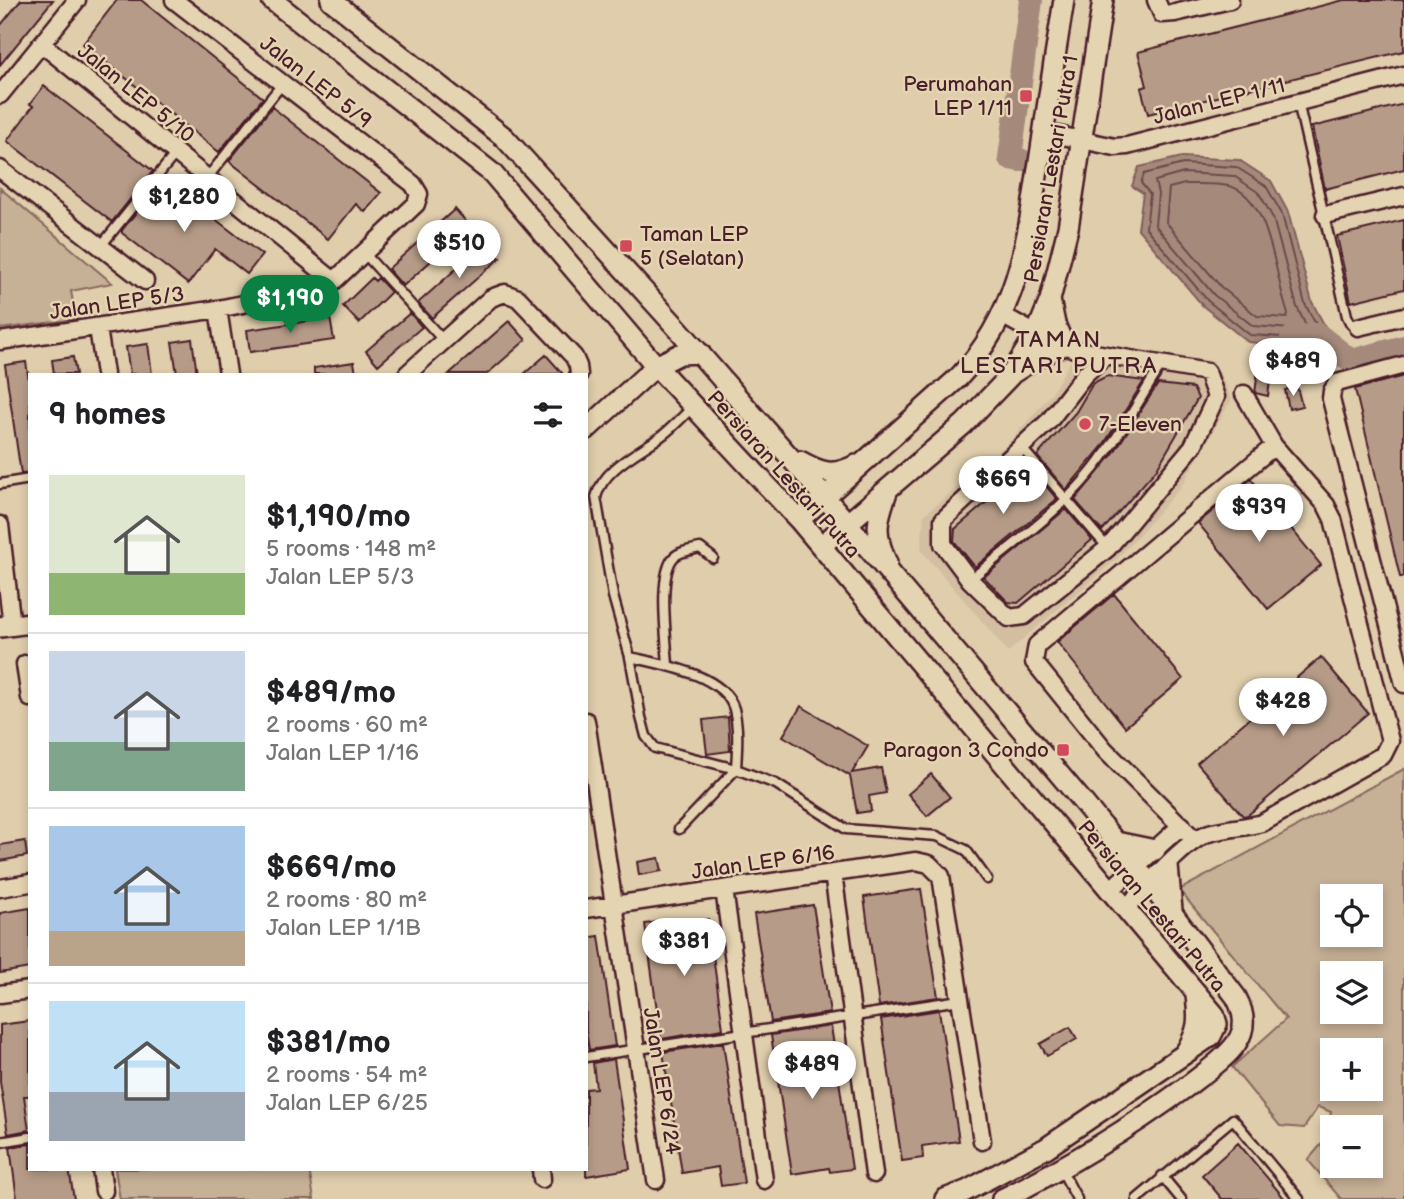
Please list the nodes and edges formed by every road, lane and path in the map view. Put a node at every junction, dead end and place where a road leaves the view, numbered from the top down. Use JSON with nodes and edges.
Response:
{"nodes":[{"id":1,"x":174,"y":0,"type":"edge"},
{"id":2,"x":272,"y":0,"type":"edge"},
{"id":3,"x":331,"y":0,"type":"edge"},
{"id":4,"x":1064,"y":0,"type":"edge"},
{"id":5,"x":1103,"y":0,"type":"edge"},
{"id":6,"x":1156,"y":0,"type":"edge"},
{"id":7,"x":1230,"y":0,"type":"edge"},
{"id":8,"x":73,"y":1,"type":"edge"},
{"id":9,"x":41,"y":44,"type":"junction"},
{"id":10,"x":1404,"y":75,"type":"edge"},
{"id":11,"x":283,"y":83,"type":"junction"},
{"id":12,"x":0,"y":95,"type":"edge"},
{"id":13,"x":1298,"y":102,"type":"junction"},
{"id":14,"x":1044,"y":132,"type":"junction"},
{"id":15,"x":1081,"y":141,"type":"junction"},
{"id":16,"x":176,"y":153,"type":"junction"},
{"id":17,"x":0,"y":169,"type":"edge"},
{"id":18,"x":207,"y":178,"type":"junction"},
{"id":19,"x":1404,"y":196,"type":"edge"},
{"id":20,"x":416,"y":204,"type":"joint"},
{"id":21,"x":1325,"y":215,"type":"junction"},
{"id":22,"x":100,"y":247,"type":"junction"},
{"id":23,"x":364,"y":253,"type":"junction"},
{"id":24,"x":145,"y":281,"type":"dead end"},
{"id":25,"x":334,"y":281,"type":"junction"},
{"id":26,"x":1050,"y":300,"type":"junction"},
{"id":27,"x":218,"y":309,"type":"junction"},
{"id":28,"x":1002,"y":315,"type":"junction"},
{"id":29,"x":1404,"y":316,"type":"edge"},
{"id":30,"x":1359,"y":327,"type":"joint"},
{"id":31,"x":98,"y":328,"type":"junction"},
{"id":32,"x":1035,"y":334,"type":"junction"},
{"id":33,"x":443,"y":340,"type":"junction"},
{"id":34,"x":0,"y":341,"type":"edge"},
{"id":35,"x":1070,"y":348,"type":"junction"},
{"id":36,"x":700,"y":353,"type":"junction"},
{"id":37,"x":1105,"y":356,"type":"junction"},
{"id":38,"x":1161,"y":364,"type":"junction"},
{"id":39,"x":1404,"y":365,"type":"edge"},
{"id":40,"x":656,"y":366,"type":"junction"},
{"id":41,"x":579,"y":370,"type":"edge"},
{"id":42,"x":105,"y":373,"type":"edge"},
{"id":43,"x":228,"y":373,"type":"edge"},
{"id":44,"x":408,"y":373,"type":"edge"},
{"id":45,"x":1010,"y":376,"type":"junction"},
{"id":46,"x":1077,"y":384,"type":"junction"},
{"id":47,"x":1244,"y":394,"type":"dead end"},
{"id":48,"x":693,"y":407,"type":"junction"},
{"id":49,"x":588,"y":428,"type":"edge"},
{"id":50,"x":1274,"y":446,"type":"junction"},
{"id":51,"x":1021,"y":447,"type":"junction"},
{"id":52,"x":787,"y":453,"type":"junction"},
{"id":53,"x":863,"y":461,"type":"junction"},
{"id":54,"x":28,"y":479,"type":"edge"},
{"id":55,"x":0,"y":484,"type":"edge"},
{"id":56,"x":889,"y":488,"type":"junction"},
{"id":57,"x":825,"y":497,"type":"junction"},
{"id":58,"x":1065,"y":499,"type":"junction"},
{"id":59,"x":799,"y":520,"type":"junction"},
{"id":60,"x":847,"y":523,"type":"junction"},
{"id":61,"x":0,"y":525,"type":"edge"},
{"id":62,"x":821,"y":546,"type":"junction"},
{"id":63,"x":1108,"y":548,"type":"junction"},
{"id":64,"x":713,"y":558,"type":"dead end"},
{"id":65,"x":893,"y":577,"type":"junction"},
{"id":66,"x":970,"y":580,"type":"junction"},
{"id":67,"x":4,"y":588,"type":"edge"},
{"id":68,"x":14,"y":625,"type":"edge"},
{"id":69,"x":630,"y":657,"type":"junction"},
{"id":70,"x":24,"y":664,"type":"dead end"},
{"id":71,"x":668,"y":666,"type":"junction"},
{"id":72,"x":1404,"y":684,"type":"edge"},
{"id":73,"x":28,"y":687,"type":"edge"},
{"id":74,"x":588,"y":746,"type":"edge"},
{"id":75,"x":736,"y":769,"type":"junction"},
{"id":76,"x":592,"y":797,"type":"edge"},
{"id":77,"x":1182,"y":825,"type":"junction"},
{"id":78,"x":679,"y":829,"type":"dead end"},
{"id":79,"x":1195,"y":839,"type":"junction"},
{"id":80,"x":1116,"y":842,"type":"junction"},
{"id":81,"x":1155,"y":849,"type":"junction"},
{"id":82,"x":1136,"y":866,"type":"junction"},
{"id":83,"x":1168,"y":866,"type":"junction"},
{"id":84,"x":832,"y":873,"type":"junction"},
{"id":85,"x":987,"y":879,"type":"dead end"},
{"id":86,"x":28,"y":883,"type":"edge"},
{"id":87,"x":1150,"y":884,"type":"junction"},
{"id":88,"x":0,"y":888,"type":"edge"},
{"id":89,"x":724,"y":889,"type":"junction"},
{"id":90,"x":1109,"y":891,"type":"junction"},
{"id":91,"x":614,"y":905,"type":"junction"},
{"id":92,"x":588,"y":909,"type":"edge"},
{"id":93,"x":1125,"y":909,"type":"junction"},
{"id":94,"x":1172,"y":912,"type":"junction"},
{"id":95,"x":28,"y":990,"type":"edge"},
{"id":96,"x":0,"y":994,"type":"edge"},
{"id":97,"x":1196,"y":995,"type":"junction"},
{"id":98,"x":960,"y":1000,"type":"junction"},
{"id":99,"x":853,"y":1016,"type":"junction"},
{"id":100,"x":1217,"y":1024,"type":"junction"},
{"id":101,"x":1243,"y":1025,"type":"junction"},
{"id":102,"x":744,"y":1033,"type":"junction"},
{"id":103,"x":636,"y":1050,"type":"junction"},
{"id":104,"x":1182,"y":1056,"type":"junction"},
{"id":105,"x":588,"y":1057,"type":"edge"},
{"id":106,"x":28,"y":1138,"type":"edge"},
{"id":107,"x":982,"y":1141,"type":"dead end"},
{"id":108,"x":0,"y":1142,"type":"edge"},
{"id":109,"x":1060,"y":1169,"type":"junction"},
{"id":110,"x":101,"y":1171,"type":"edge"},
{"id":111,"x":874,"y":1174,"type":"dead end"},
{"id":112,"x":1162,"y":1176,"type":"junction"},
{"id":113,"x":656,"y":1180,"type":"dead end"},
{"id":114,"x":764,"y":1180,"type":"dead end"},
{"id":115,"x":104,"y":1191,"type":"dead end"},
{"id":116,"x":945,"y":1199,"type":"edge"},
{"id":117,"x":1002,"y":1199,"type":"edge"},
{"id":118,"x":1077,"y":1199,"type":"edge"},
{"id":119,"x":1137,"y":1199,"type":"edge"},
{"id":120,"x":1181,"y":1199,"type":"edge"},
{"id":121,"x":1299,"y":1199,"type":"edge"}],
"edges":[{"from":1,"to":11,"type":"street","name":"Jalan LEP 5/9"},
{"from":2,"to":40,"type":"street","name":"Persiaran Lestari Putra"},
{"from":3,"to":36,"type":"street","name":"Persiaran Lestari Putra"},
{"from":4,"to":14,"type":"street","name":"Persiaran Lestari Putra 1"},
{"from":5,"to":15,"type":"street","name":"Persiaran Lestari Putra 1"},
{"from":6,"to":7,"type":"street"},
{"from":8,"to":9,"type":"street"},
{"from":9,"to":12,"type":"street"},
{"from":9,"to":16,"type":"street","name":"Jalan LEP 5/10"},
{"from":10,"to":13,"type":"street","name":"Jalan LEP 1/11"},
{"from":11,"to":18,"type":"lane"},
{"from":11,"to":20,"type":"street","name":"Jalan LEP 5/9"},
{"from":13,"to":15,"type":"street","name":"Jalan LEP 1/11"},
{"from":13,"to":21,"type":"lane"},
{"from":14,"to":15,"type":"street","name":"Jalan LEP 1/11"},
{"from":14,"to":28,"type":"street","name":"Persiaran Lestari Putra 1"},
{"from":15,"to":26,"type":"street","name":"Persiaran Lestari Putra 1"},
{"from":16,"to":18,"type":"street","name":"Jalan LEP 5/10"},
{"from":16,"to":22,"type":"lane"},
{"from":17,"to":22,"type":"street"},
{"from":18,"to":25,"type":"street","name":"Jalan LEP 5/10"},
{"from":19,"to":21,"type":"street"},
{"from":20,"to":23,"type":"street","name":"Jalan LEP 5/3"},
{"from":21,"to":30,"type":"lane"},
{"from":22,"to":24,"type":"street"},
{"from":23,"to":25,"type":"street","name":"Jalan LEP 5/3"},
{"from":23,"to":33,"type":"lane"},
{"from":25,"to":27,"type":"street","name":"Jalan LEP 5/3"},
{"from":26,"to":32,"type":"street","name":"Persiaran Lestari Putra 1"},
{"from":26,"to":35,"type":"street"},
{"from":27,"to":31,"type":"street","name":"Jalan LEP 5/3"},
{"from":27,"to":43,"type":"street"},
{"from":28,"to":32,"type":"street"},
{"from":28,"to":53,"type":"street","name":"Persiaran Lestari Putra 1"},
{"from":29,"to":30,"type":"street"},
{"from":31,"to":34,"type":"street","name":"Jalan LEP 5/3"},
{"from":31,"to":42,"type":"street"},
{"from":32,"to":35,"type":"street"},
{"from":32,"to":45,"type":"street","name":"Persiaran Lestari Putra 1"},
{"from":33,"to":41,"type":"street"},
{"from":33,"to":44,"type":"street"},
{"from":35,"to":37,"type":"street"},
{"from":35,"to":45,"type":"street"},
{"from":35,"to":46,"type":"street"},
{"from":36,"to":40,"type":"street"},
{"from":36,"to":52,"type":"street","name":"Persiaran Lestari Putra"},
{"from":37,"to":38,"type":"street"},
{"from":37,"to":46,"type":"street"},
{"from":38,"to":58,"type":"lane"},
{"from":38,"to":63,"type":"street"},
{"from":39,"to":72,"type":"street"},
{"from":40,"to":48,"type":"street","name":"Persiaran Lestari Putra"},
{"from":40,"to":49,"type":"street"},
{"from":45,"to":56,"type":"street","name":"Persiaran Lestari Putra 1"},
{"from":46,"to":51,"type":"street"},
{"from":47,"to":50,"type":"street"},
{"from":48,"to":59,"type":"street","name":"Persiaran Lestari Putra"},
{"from":48,"to":69,"type":"lane"},
{"from":50,"to":77,"type":"street"},
{"from":50,"to":79,"type":"street"},
{"from":51,"to":58,"type":"lane"},
{"from":51,"to":66,"type":"street"},
{"from":52,"to":53,"type":"street"},
{"from":52,"to":57,"type":"street","name":"Persiaran Lestari Putra"},
{"from":53,"to":57,"type":"street","name":"Persiaran Lestari Putra 1"},
{"from":54,"to":55,"type":"lane"},
{"from":56,"to":60,"type":"street","name":"Persiaran Lestari Putra 1"},
{"from":56,"to":65,"type":"street"},
{"from":57,"to":59,"type":"street","name":"Persiaran Lestari Putra 1"},
{"from":57,"to":60,"type":"street","name":"Persiaran Lestari Putra"},
{"from":58,"to":63,"type":"lane"},
{"from":58,"to":66,"type":"lane"},
{"from":59,"to":62,"type":"street","name":"Persiaran Lestari Putra"},
{"from":60,"to":62,"type":"street","name":"Persiaran Lestari Putra 1"},
{"from":60,"to":65,"type":"street","name":"Persiaran Lestari Putra"},
{"from":61,"to":67,"type":"street"},
{"from":62,"to":90,"type":"street","name":"Persiaran Lestari Putra"},
{"from":63,"to":66,"type":"street"},
{"from":64,"to":71,"type":"lane"},
{"from":65,"to":80,"type":"street","name":"Persiaran Lestari Putra"},
{"from":67,"to":68,"type":"street"},
{"from":69,"to":71,"type":"lane"},
{"from":69,"to":75,"type":"lane"},
{"from":70,"to":73,"type":"street"},
{"from":71,"to":75,"type":"lane"},
{"from":74,"to":76,"type":"street","name":"Jalan LEP 6/24"},
{"from":75,"to":78,"type":"lane"},
{"from":75,"to":85,"type":"lane"},
{"from":76,"to":91,"type":"street","name":"Jalan LEP 6/24"},
{"from":77,"to":79,"type":"street"},
{"from":77,"to":81,"type":"street"},
{"from":79,"to":83,"type":"street"},
{"from":80,"to":81,"type":"street"},
{"from":80,"to":82,"type":"street","name":"Persiaran Lestari Putra"},
{"from":81,"to":82,"type":"street"},
{"from":82,"to":87,"type":"street","name":"Persiaran Lestari Putra"},
{"from":82,"to":90,"type":"street"},
{"from":83,"to":87,"type":"street"},
{"from":83,"to":94,"type":"street"},
{"from":84,"to":89,"type":"street","name":"Jalan LEP 6/16"},
{"from":84,"to":98,"type":"street","name":"Jalan LEP 6/16"},
{"from":84,"to":99,"type":"street"},
{"from":86,"to":88,"type":"street"},
{"from":87,"to":93,"type":"street"},
{"from":87,"to":94,"type":"street","name":"Persiaran Lestari Putra"},
{"from":89,"to":91,"type":"street","name":"Jalan LEP 6/16"},
{"from":89,"to":102,"type":"street"},
{"from":90,"to":93,"type":"street","name":"Persiaran Lestari Putra"},
{"from":91,"to":92,"type":"street","name":"Jalan LEP 6/16"},
{"from":91,"to":103,"type":"street","name":"Jalan LEP 6/24"},
{"from":93,"to":97,"type":"street","name":"Persiaran Lestari Putra"},
{"from":94,"to":101,"type":"street","name":"Persiaran Lestari Putra"},
{"from":95,"to":96,"type":"street"},
{"from":97,"to":100,"type":"street","name":"Persiaran Lestari Putra"},
{"from":97,"to":104,"type":"street"},
{"from":98,"to":99,"type":"lane"},
{"from":98,"to":107,"type":"street"},
{"from":99,"to":102,"type":"lane"},
{"from":99,"to":111,"type":"street"},
{"from":100,"to":101,"type":"street"},
{"from":100,"to":104,"type":"street"},
{"from":101,"to":109,"type":"street"},
{"from":102,"to":103,"type":"lane"},
{"from":102,"to":114,"type":"street"},
{"from":103,"to":105,"type":"lane"},
{"from":103,"to":113,"type":"street","name":"Jalan LEP 6/24"},
{"from":104,"to":116,"type":"street"},
{"from":106,"to":108,"type":"lane"},
{"from":109,"to":117,"type":"street"},
{"from":109,"to":118,"type":"lane"},
{"from":110,"to":115,"type":"street"},
{"from":112,"to":119,"type":"lane"},
{"from":112,"to":120,"type":"lane"},
{"from":112,"to":121,"type":"lane"}]}
